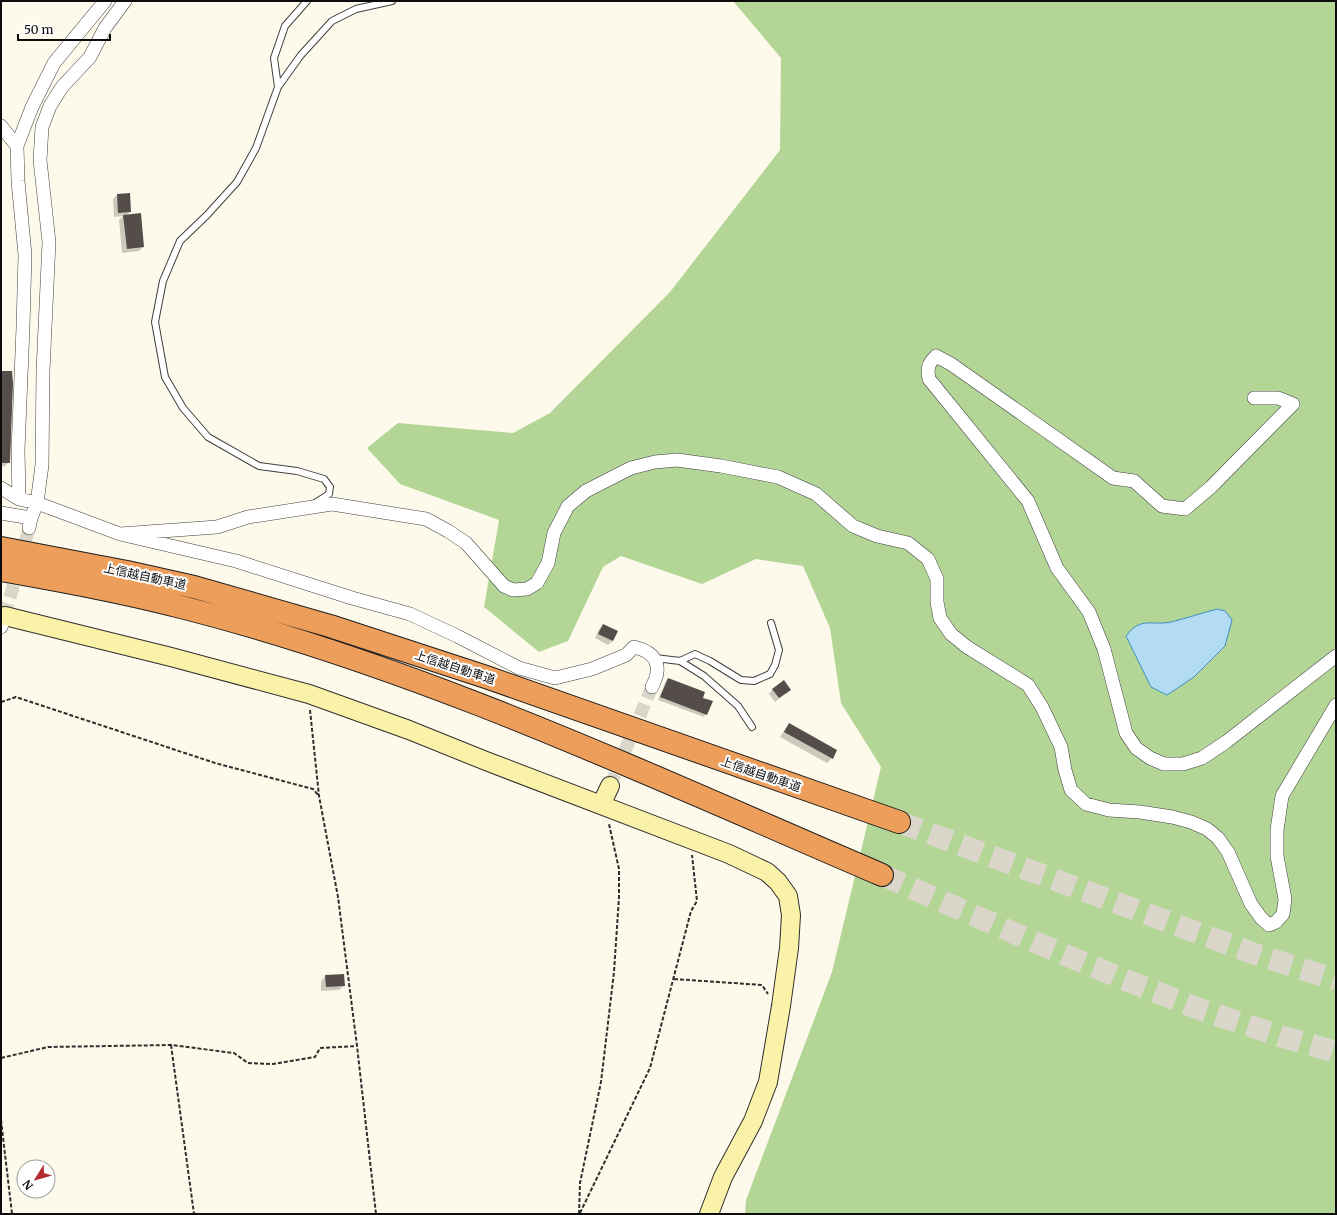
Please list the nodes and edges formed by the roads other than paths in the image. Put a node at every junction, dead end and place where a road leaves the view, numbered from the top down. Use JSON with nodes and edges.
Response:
{"nodes":[{"id":1,"x":105,"y":1,"type":"edge"},
{"id":2,"x":125,"y":1,"type":"edge"},
{"id":3,"x":307,"y":1,"type":"edge"},
{"id":4,"x":392,"y":1,"type":"edge"},
{"id":5,"x":278,"y":87,"type":"junction"},
{"id":6,"x":1,"y":126,"type":"edge"},
{"id":7,"x":17,"y":146,"type":"junction"},
{"id":8,"x":1254,"y":398,"type":"dead end"},
{"id":9,"x":1,"y":488,"type":"edge"},
{"id":10,"x":19,"y":499,"type":"junction"},
{"id":11,"x":37,"y":503,"type":"junction"},
{"id":12,"x":309,"y":507,"type":"junction"},
{"id":13,"x":1,"y":513,"type":"edge"},
{"id":14,"x":120,"y":534,"type":"junction"},
{"id":15,"x":1,"y":548,"type":"edge"},
{"id":16,"x":1,"y":570,"type":"edge"},
{"id":17,"x":2,"y":620,"type":"edge"},
{"id":18,"x":771,"y":623,"type":"dead end"},
{"id":19,"x":1336,"y":656,"type":"edge"},
{"id":20,"x":655,"y":658,"type":"junction"},
{"id":21,"x":680,"y":661,"type":"junction"},
{"id":22,"x":652,"y":687,"type":"tunnel mouth"},
{"id":23,"x":1336,"y":705,"type":"edge"},
{"id":24,"x":752,"y":727,"type":"dead end"},
{"id":25,"x":610,"y":786,"type":"tunnel mouth"},
{"id":26,"x":601,"y":804,"type":"junction"},
{"id":27,"x":899,"y":822,"type":"tunnel mouth"},
{"id":28,"x":882,"y":875,"type":"tunnel mouth"},
{"id":29,"x":709,"y":1214,"type":"edge"}],
"edges":[{"from":1,"to":7,"type":"street"},
{"from":2,"to":11,"type":"street"},
{"from":3,"to":5,"type":"lane"},
{"from":4,"to":5,"type":"lane"},
{"from":5,"to":12,"type":"lane"},
{"from":6,"to":7,"type":"street"},
{"from":7,"to":10,"type":"street"},
{"from":8,"to":19,"type":"street"},
{"from":9,"to":10,"type":"street"},
{"from":10,"to":11,"type":"street"},
{"from":11,"to":13,"type":"street"},
{"from":11,"to":14,"type":"street"},
{"from":12,"to":14,"type":"street"},
{"from":12,"to":23,"type":"street"},
{"from":14,"to":20,"type":"street"},
{"from":15,"to":27,"type":"highway","name":"上信越自動車道"},
{"from":16,"to":28,"type":"highway","name":"上信越自動車道"},
{"from":17,"to":26,"type":"street"},
{"from":18,"to":21,"type":"lane"},
{"from":20,"to":21,"type":"lane"},
{"from":20,"to":22,"type":"street"},
{"from":21,"to":24,"type":"lane"},
{"from":25,"to":26,"type":"street"},
{"from":26,"to":29,"type":"street"}]}
